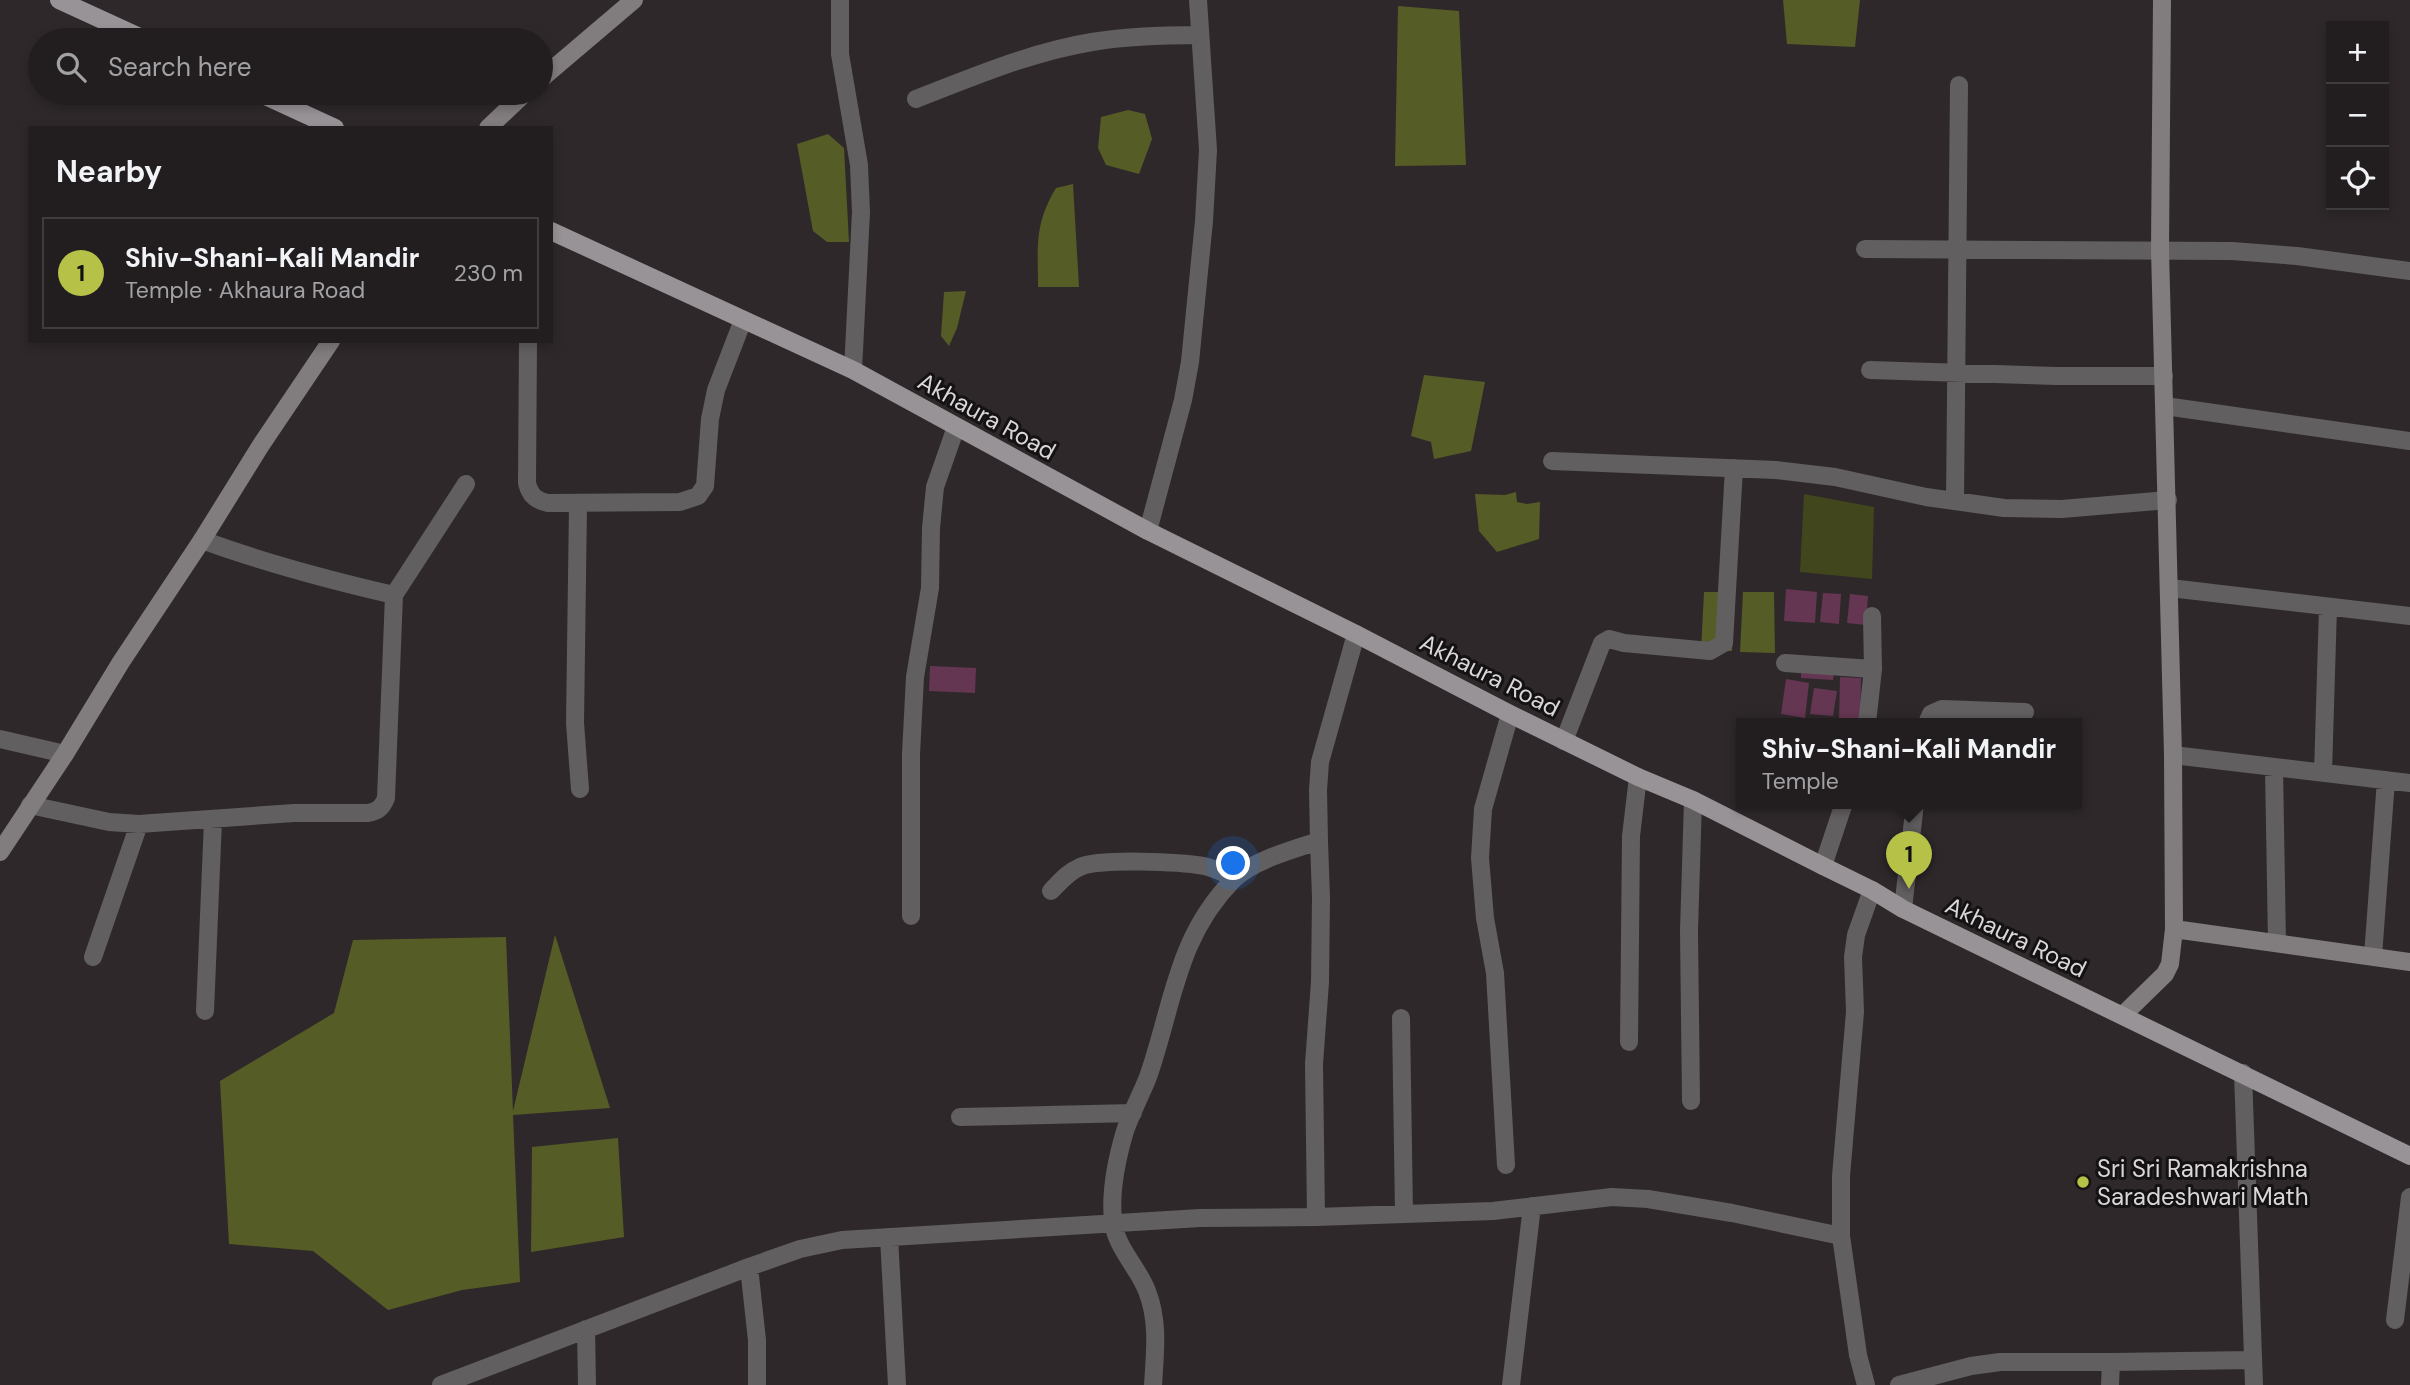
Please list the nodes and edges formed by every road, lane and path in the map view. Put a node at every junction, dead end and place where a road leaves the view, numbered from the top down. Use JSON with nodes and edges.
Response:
{"nodes":[{"id":1,"x":59,"y":0,"type":"edge"},
{"id":2,"x":634,"y":0,"type":"edge"},
{"id":3,"x":839,"y":0,"type":"edge"},
{"id":4,"x":1198,"y":0,"type":"edge"},
{"id":5,"x":2162,"y":0,"type":"edge"},
{"id":6,"x":120,"y":28,"type":"edge"},
{"id":7,"x":1200,"y":35,"type":"junction"},
{"id":8,"x":553,"y":69,"type":"edge"},
{"id":9,"x":1959,"y":85,"type":"dead end"},
{"id":10,"x":916,"y":99,"type":"dead end"},
{"id":11,"x":285,"y":105,"type":"edge"},
{"id":12,"x":512,"y":105,"type":"edge"},
{"id":13,"x":331,"y":126,"type":"edge"},
{"id":14,"x":490,"y":126,"type":"edge"},
{"id":15,"x":553,"y":232,"type":"edge"},
{"id":16,"x":1865,"y":249,"type":"dead end"},
{"id":17,"x":1958,"y":250,"type":"junction"},
{"id":18,"x":2160,"y":250,"type":"junction"},
{"id":19,"x":2410,"y":271,"type":"edge"},
{"id":20,"x":743,"y":320,"type":"junction"},
{"id":21,"x":330,"y":343,"type":"edge"},
{"id":22,"x":528,"y":343,"type":"edge"},
{"id":23,"x":853,"y":370,"type":"junction"},
{"id":24,"x":1870,"y":370,"type":"dead end"},
{"id":25,"x":1957,"y":373,"type":"junction"},
{"id":26,"x":2164,"y":376,"type":"junction"},
{"id":27,"x":2165,"y":406,"type":"junction"},
{"id":28,"x":956,"y":427,"type":"junction"},
{"id":29,"x":2410,"y":441,"type":"edge"},
{"id":30,"x":1552,"y":461,"type":"dead end"},
{"id":31,"x":1734,"y":468,"type":"junction"},
{"id":32,"x":466,"y":484,"type":"dead end"},
{"id":33,"x":2168,"y":500,"type":"junction"},
{"id":34,"x":1955,"y":501,"type":"junction"},
{"id":35,"x":578,"y":505,"type":"junction"},
{"id":36,"x":1148,"y":530,"type":"junction"},
{"id":37,"x":202,"y":540,"type":"junction"},
{"id":38,"x":2170,"y":587,"type":"junction"},
{"id":39,"x":394,"y":595,"type":"junction"},
{"id":40,"x":2328,"y":607,"type":"junction"},
{"id":41,"x":1872,"y":615,"type":"dead end"},
{"id":42,"x":2410,"y":617,"type":"edge"},
{"id":43,"x":1356,"y":634,"type":"junction"},
{"id":44,"x":1785,"y":663,"type":"dead end"},
{"id":45,"x":1873,"y":669,"type":"junction"},
{"id":46,"x":2025,"y":712,"type":"dead end"},
{"id":47,"x":1510,"y":714,"type":"junction"},
{"id":48,"x":1868,"y":718,"type":"edge"},
{"id":49,"x":1930,"y":718,"type":"edge"},
{"id":50,"x":0,"y":739,"type":"edge"},
{"id":51,"x":1564,"y":741,"type":"junction"},
{"id":52,"x":65,"y":754,"type":"junction"},
{"id":53,"x":2173,"y":755,"type":"junction"},
{"id":54,"x":2274,"y":767,"type":"junction"},
{"id":55,"x":2323,"y":773,"type":"junction"},
{"id":56,"x":1639,"y":777,"type":"junction"},
{"id":57,"x":2386,"y":780,"type":"junction"},
{"id":58,"x":2410,"y":783,"type":"edge"},
{"id":59,"x":580,"y":789,"type":"dead end"},
{"id":60,"x":1693,"y":800,"type":"junction"},
{"id":61,"x":30,"y":805,"type":"junction"},
{"id":62,"x":1841,"y":809,"type":"edge"},
{"id":63,"x":1914,"y":809,"type":"edge"},
{"id":64,"x":213,"y":820,"type":"junction"},
{"id":65,"x":139,"y":824,"type":"junction"},
{"id":66,"x":7,"y":830,"type":"edge"},
{"id":67,"x":1319,"y":841,"type":"junction"},
{"id":68,"x":0,"y":852,"type":"edge"},
{"id":69,"x":1822,"y":866,"type":"junction"},
{"id":70,"x":1235,"y":878,"type":"junction"},
{"id":71,"x":1872,"y":890,"type":"junction"},
{"id":72,"x":1051,"y":891,"type":"dead end"},
{"id":73,"x":1903,"y":909,"type":"junction"},
{"id":74,"x":911,"y":916,"type":"dead end"},
{"id":75,"x":2174,"y":929,"type":"junction"},
{"id":76,"x":2277,"y":943,"type":"junction"},
{"id":77,"x":2373,"y":956,"type":"junction"},
{"id":78,"x":93,"y":957,"type":"dead end"},
{"id":79,"x":2410,"y":962,"type":"edge"},
{"id":80,"x":205,"y":1011,"type":"dead end"},
{"id":81,"x":2123,"y":1015,"type":"junction"},
{"id":82,"x":1401,"y":1018,"type":"dead end"},
{"id":83,"x":1629,"y":1042,"type":"dead end"},
{"id":84,"x":2243,"y":1073,"type":"junction"},
{"id":85,"x":1691,"y":1101,"type":"dead end"},
{"id":86,"x":1133,"y":1113,"type":"junction"},
{"id":87,"x":960,"y":1117,"type":"dead end"},
{"id":88,"x":2410,"y":1156,"type":"edge"},
{"id":89,"x":1506,"y":1165,"type":"dead end"},
{"id":90,"x":2410,"y":1197,"type":"edge"},
{"id":91,"x":1532,"y":1206,"type":"junction"},
{"id":92,"x":1404,"y":1214,"type":"junction"},
{"id":93,"x":1316,"y":1217,"type":"junction"},
{"id":94,"x":1113,"y":1222,"type":"junction"},
{"id":95,"x":1841,"y":1236,"type":"junction"},
{"id":96,"x":889,"y":1237,"type":"junction"},
{"id":97,"x":749,"y":1267,"type":"junction"},
{"id":98,"x":2395,"y":1320,"type":"dead end"},
{"id":99,"x":586,"y":1329,"type":"junction"},
{"id":100,"x":2253,"y":1360,"type":"junction"},
{"id":101,"x":2111,"y":1362,"type":"junction"},
{"id":102,"x":462,"y":1381,"type":"edge"},
{"id":103,"x":441,"y":1385,"type":"edge"},
{"id":104,"x":587,"y":1385,"type":"edge"},
{"id":105,"x":757,"y":1385,"type":"edge"},
{"id":106,"x":897,"y":1385,"type":"edge"},
{"id":107,"x":1153,"y":1385,"type":"edge"},
{"id":108,"x":1511,"y":1385,"type":"edge"},
{"id":109,"x":1866,"y":1385,"type":"edge"},
{"id":110,"x":1899,"y":1385,"type":"edge"},
{"id":111,"x":2110,"y":1385,"type":"edge"},
{"id":112,"x":2255,"y":1385,"type":"edge"}],
"edges":[{"from":1,"to":6,"type":"main road"},
{"from":2,"to":8,"type":"street"},
{"from":3,"to":23,"type":"street"},
{"from":4,"to":7,"type":"street"},
{"from":5,"to":18,"type":"street"},
{"from":7,"to":10,"type":"street"},
{"from":7,"to":36,"type":"street"},
{"from":9,"to":17,"type":"street"},
{"from":11,"to":13,"type":"main road"},
{"from":12,"to":14,"type":"street"},
{"from":15,"to":20,"type":"main road","name":"Akhaura Road"},
{"from":16,"to":17,"type":"street"},
{"from":17,"to":18,"type":"street"},
{"from":17,"to":25,"type":"street"},
{"from":18,"to":19,"type":"street"},
{"from":18,"to":26,"type":"street"},
{"from":20,"to":23,"type":"main road","name":"Akhaura Road"},
{"from":20,"to":35,"type":"street"},
{"from":21,"to":37,"type":"street"},
{"from":22,"to":35,"type":"street"},
{"from":23,"to":28,"type":"main road","name":"Akhaura Road"},
{"from":24,"to":25,"type":"street"},
{"from":25,"to":26,"type":"street"},
{"from":25,"to":34,"type":"street"},
{"from":26,"to":27,"type":"street"},
{"from":27,"to":29,"type":"street"},
{"from":27,"to":33,"type":"street"},
{"from":28,"to":36,"type":"main road","name":"Akhaura Road"},
{"from":28,"to":74,"type":"street"},
{"from":30,"to":31,"type":"street"},
{"from":31,"to":34,"type":"street"},
{"from":31,"to":51,"type":"street"},
{"from":32,"to":39,"type":"street"},
{"from":33,"to":34,"type":"street"},
{"from":33,"to":38,"type":"street"},
{"from":35,"to":59,"type":"street"},
{"from":36,"to":43,"type":"main road","name":"Akhaura Road"},
{"from":37,"to":39,"type":"street"},
{"from":37,"to":52,"type":"street"},
{"from":38,"to":40,"type":"street"},
{"from":38,"to":53,"type":"street"},
{"from":39,"to":64,"type":"street"},
{"from":40,"to":42,"type":"street"},
{"from":40,"to":55,"type":"street"},
{"from":41,"to":45,"type":"street"},
{"from":43,"to":47,"type":"main road","name":"Akhaura Road"},
{"from":43,"to":67,"type":"street"},
{"from":44,"to":45,"type":"street"},
{"from":45,"to":48,"type":"street"},
{"from":46,"to":49,"type":"street"},
{"from":47,"to":51,"type":"main road","name":"Akhaura Road"},
{"from":47,"to":89,"type":"street"},
{"from":50,"to":52,"type":"street"},
{"from":51,"to":56,"type":"main road","name":"Akhaura Road"},
{"from":52,"to":61,"type":"street"},
{"from":53,"to":54,"type":"street"},
{"from":53,"to":75,"type":"street"},
{"from":54,"to":55,"type":"street"},
{"from":54,"to":76,"type":"street"},
{"from":55,"to":57,"type":"street"},
{"from":56,"to":60,"type":"main road","name":"Akhaura Road"},
{"from":56,"to":83,"type":"street"},
{"from":57,"to":58,"type":"street"},
{"from":57,"to":77,"type":"street"},
{"from":60,"to":69,"type":"main road","name":"Akhaura Road"},
{"from":60,"to":85,"type":"street"},
{"from":61,"to":65,"type":"street"},
{"from":61,"to":66,"type":"street"},
{"from":62,"to":69,"type":"street"},
{"from":63,"to":73,"type":"street"},
{"from":64,"to":65,"type":"street"},
{"from":64,"to":80,"type":"street"},
{"from":65,"to":78,"type":"street"},
{"from":66,"to":68,"type":"street"},
{"from":67,"to":70,"type":"street"},
{"from":67,"to":93,"type":"street"},
{"from":69,"to":71,"type":"main road","name":"Akhaura Road"},
{"from":70,"to":72,"type":"street"},
{"from":70,"to":86,"type":"street"},
{"from":71,"to":73,"type":"main road","name":"Akhaura Road"},
{"from":71,"to":95,"type":"street"},
{"from":73,"to":81,"type":"main road","name":"Akhaura Road"},
{"from":75,"to":76,"type":"street"},
{"from":75,"to":81,"type":"street"},
{"from":76,"to":77,"type":"street"},
{"from":77,"to":79,"type":"street"},
{"from":81,"to":84,"type":"main road","name":"Akhaura Road"},
{"from":82,"to":92,"type":"street"},
{"from":84,"to":88,"type":"main road","name":"Akhaura Road"},
{"from":84,"to":100,"type":"street"},
{"from":86,"to":87,"type":"street"},
{"from":86,"to":94,"type":"street"},
{"from":90,"to":98,"type":"street"},
{"from":91,"to":92,"type":"street"},
{"from":91,"to":95,"type":"street"},
{"from":91,"to":108,"type":"street"},
{"from":92,"to":93,"type":"street"},
{"from":93,"to":94,"type":"street"},
{"from":94,"to":96,"type":"street"},
{"from":94,"to":107,"type":"street"},
{"from":95,"to":109,"type":"street"},
{"from":96,"to":97,"type":"street"},
{"from":96,"to":106,"type":"street"},
{"from":97,"to":99,"type":"street"},
{"from":97,"to":105,"type":"street"},
{"from":99,"to":102,"type":"street"},
{"from":99,"to":104,"type":"street"},
{"from":100,"to":101,"type":"street"},
{"from":100,"to":112,"type":"street"},
{"from":101,"to":110,"type":"street"},
{"from":101,"to":111,"type":"street"},
{"from":102,"to":103,"type":"street"}]}
